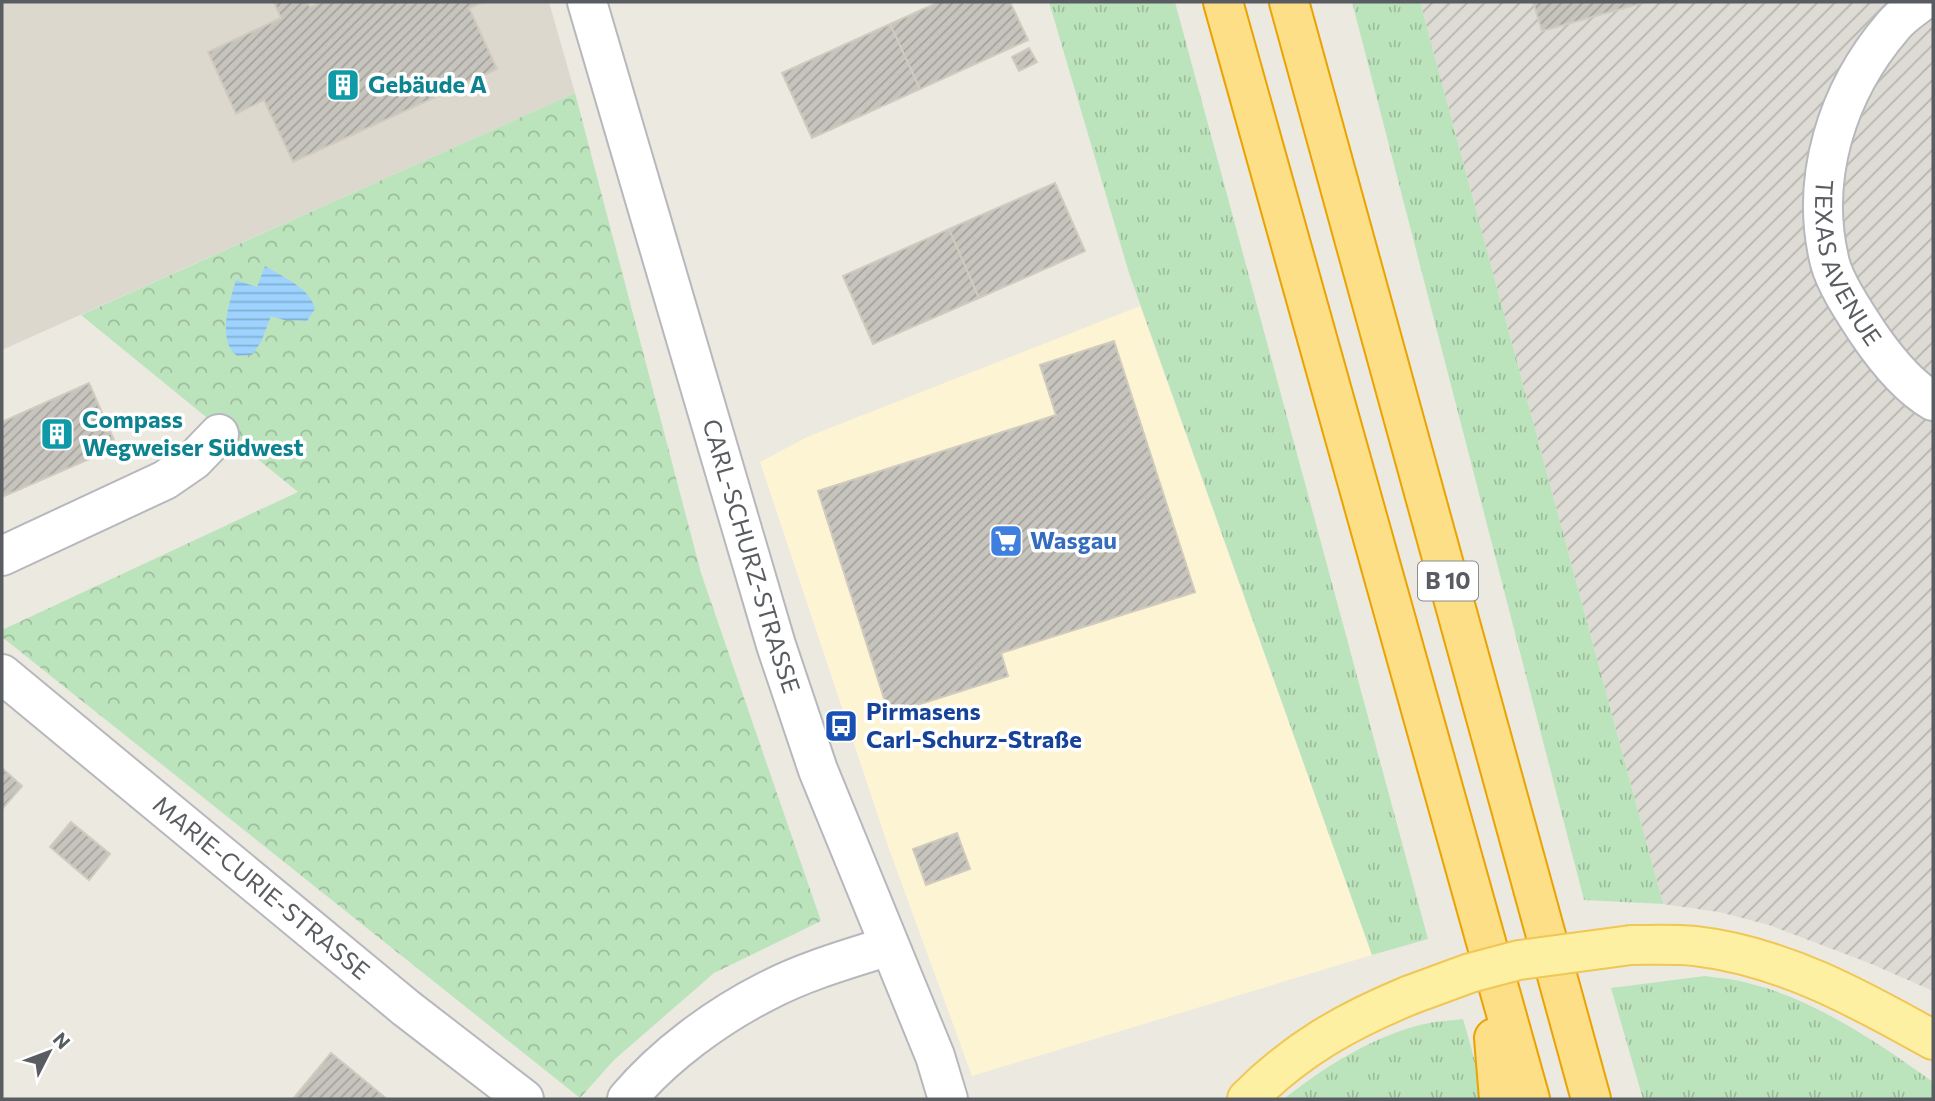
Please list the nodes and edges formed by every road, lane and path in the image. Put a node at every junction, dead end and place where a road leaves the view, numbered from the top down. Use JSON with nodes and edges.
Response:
{"nodes":[{"id":1,"x":587,"y":2,"type":"edge"},
{"id":2,"x":1223,"y":2,"type":"edge"},
{"id":3,"x":1289,"y":2,"type":"edge"},
{"id":4,"x":1921,"y":2,"type":"edge"},
{"id":5,"x":1933,"y":401,"type":"edge"},
{"id":6,"x":219,"y":434,"type":"dead end"},
{"id":7,"x":2,"y":556,"type":"edge"},
{"id":8,"x":2,"y":674,"type":"edge"},
{"id":9,"x":1472,"y":890,"type":"junction"},
{"id":10,"x":889,"y":946,"type":"junction"},
{"id":11,"x":1933,"y":1040,"type":"edge"},
{"id":12,"x":1591,"y":1093,"type":"edge"},
{"id":13,"x":524,"y":1099,"type":"edge"},
{"id":14,"x":626,"y":1099,"type":"edge"},
{"id":15,"x":948,"y":1099,"type":"edge"},
{"id":16,"x":1247,"y":1099,"type":"edge"},
{"id":17,"x":1499,"y":1099,"type":"edge"},
{"id":18,"x":1530,"y":1099,"type":"edge"}],
"edges":[{"from":1,"to":10,"type":"street","name":"CARL-SCHURZ-STRASSE"},
{"from":2,"to":9,"type":"highway","number":"B 10"},
{"from":3,"to":12,"type":"highway","number":"B 10"},
{"from":4,"to":5,"type":"street","name":"TEXAS AVENUE"},
{"from":6,"to":7,"type":"street"},
{"from":8,"to":13,"type":"street","name":"MARIE-CURIE-STRASSE"},
{"from":9,"to":17,"type":"highway"},
{"from":9,"to":18,"type":"highway","number":"B 10"},
{"from":10,"to":14,"type":"street"},
{"from":10,"to":15,"type":"street","name":"CARL-SCHURZ-STRASSE"},
{"from":11,"to":16,"type":"main road","bridge":true}]}
